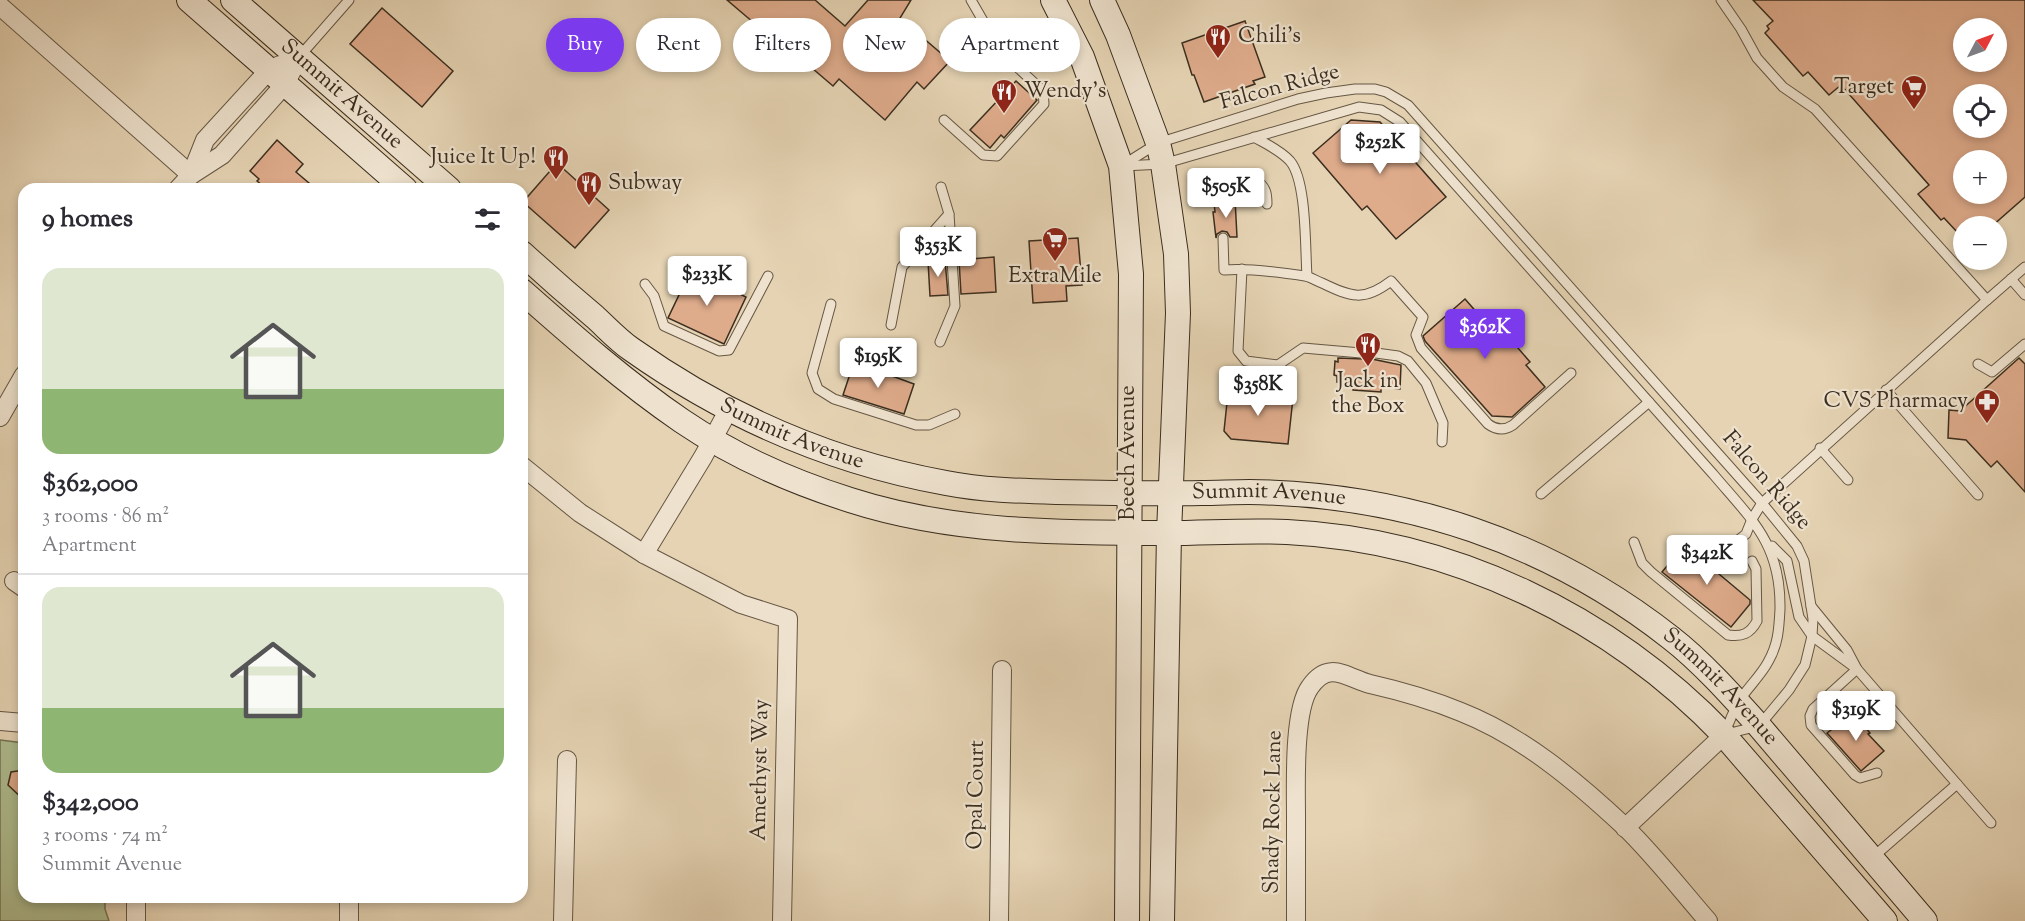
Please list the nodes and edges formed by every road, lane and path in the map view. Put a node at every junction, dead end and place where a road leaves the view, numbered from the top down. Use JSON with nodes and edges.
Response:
{"nodes":[{"id":1,"x":189,"y":0,"type":"edge"},
{"id":2,"x":233,"y":0,"type":"edge"},
{"id":3,"x":349,"y":0,"type":"edge"},
{"id":4,"x":971,"y":0,"type":"edge"},
{"id":5,"x":1053,"y":0,"type":"edge"},
{"id":6,"x":1102,"y":0,"type":"edge"},
{"id":7,"x":1721,"y":0,"type":"edge"},
{"id":8,"x":0,"y":6,"type":"edge"},
{"id":9,"x":299,"y":57,"type":"junction"},
{"id":10,"x":277,"y":77,"type":"junction"},
{"id":11,"x":944,"y":120,"type":"dead end"},
{"id":12,"x":1254,"y":137,"type":"junction"},
{"id":13,"x":1160,"y":153,"type":"junction"},
{"id":14,"x":1121,"y":166,"type":"junction"},
{"id":15,"x":191,"y":175,"type":"junction"},
{"id":16,"x":184,"y":183,"type":"edge"},
{"id":17,"x":398,"y":183,"type":"edge"},
{"id":18,"x":442,"y":183,"type":"edge"},
{"id":19,"x":941,"y":187,"type":"dead end"},
{"id":20,"x":1220,"y":200,"type":"dead end"},
{"id":21,"x":1268,"y":204,"type":"dead end"},
{"id":22,"x":949,"y":214,"type":"junction"},
{"id":23,"x":1223,"y":238,"type":"dead end"},
{"id":24,"x":528,"y":258,"type":"edge"},
{"id":25,"x":2025,"y":267,"type":"edge"},
{"id":26,"x":1242,"y":269,"type":"junction"},
{"id":27,"x":768,"y":276,"type":"dead end"},
{"id":28,"x":1307,"y":276,"type":"junction"},
{"id":29,"x":2011,"y":279,"type":"junction"},
{"id":30,"x":645,"y":284,"type":"dead end"},
{"id":31,"x":2025,"y":295,"type":"edge"},
{"id":32,"x":528,"y":296,"type":"edge"},
{"id":33,"x":1987,"y":300,"type":"junction"},
{"id":34,"x":831,"y":304,"type":"dead end"},
{"id":35,"x":891,"y":325,"type":"dead end"},
{"id":36,"x":940,"y":342,"type":"dead end"},
{"id":37,"x":2025,"y":344,"type":"edge"},
{"id":38,"x":1361,"y":353,"type":"dead end"},
{"id":39,"x":1376,"y":353,"type":"dead end"},
{"id":40,"x":1978,"y":364,"type":"dead end"},
{"id":41,"x":1571,"y":374,"type":"dead end"},
{"id":42,"x":18,"y":386,"type":"edge"},
{"id":43,"x":1886,"y":390,"type":"junction"},
{"id":44,"x":1649,"y":402,"type":"junction"},
{"id":45,"x":729,"y":409,"type":"junction"},
{"id":46,"x":955,"y":414,"type":"dead end"},
{"id":47,"x":0,"y":417,"type":"edge"},
{"id":48,"x":713,"y":440,"type":"junction"},
{"id":49,"x":1442,"y":442,"type":"dead end"},
{"id":50,"x":1820,"y":448,"type":"junction"},
{"id":51,"x":528,"y":471,"type":"edge"},
{"id":52,"x":1848,"y":480,"type":"dead end"},
{"id":53,"x":1172,"y":493,"type":"junction"},
{"id":54,"x":1130,"y":494,"type":"junction"},
{"id":55,"x":1541,"y":494,"type":"dead end"},
{"id":56,"x":1978,"y":495,"type":"dead end"},
{"id":57,"x":1762,"y":503,"type":"junction"},
{"id":58,"x":1752,"y":519,"type":"junction"},
{"id":59,"x":1129,"y":532,"type":"junction"},
{"id":60,"x":1169,"y":533,"type":"junction"},
{"id":61,"x":1766,"y":540,"type":"junction"},
{"id":62,"x":1634,"y":542,"type":"dead end"},
{"id":63,"x":1732,"y":545,"type":"dead end"},
{"id":64,"x":644,"y":554,"type":"junction"},
{"id":65,"x":1752,"y":561,"type":"dead end"},
{"id":66,"x":1811,"y":605,"type":"junction"},
{"id":67,"x":1812,"y":636,"type":"junction"},
{"id":68,"x":1857,"y":669,"type":"junction"},
{"id":69,"x":1002,"y":670,"type":"dead end"},
{"id":70,"x":1738,"y":703,"type":"junction"},
{"id":71,"x":0,"y":721,"type":"edge"},
{"id":72,"x":18,"y":722,"type":"edge"},
{"id":73,"x":1759,"y":726,"type":"junction"},
{"id":74,"x":1724,"y":735,"type":"junction"},
{"id":75,"x":567,"y":760,"type":"dead end"},
{"id":76,"x":1876,"y":773,"type":"dead end"},
{"id":77,"x":1957,"y":784,"type":"junction"},
{"id":78,"x":1991,"y":823,"type":"dead end"},
{"id":79,"x":1625,"y":828,"type":"junction"},
{"id":80,"x":1872,"y":858,"type":"junction"},
{"id":81,"x":136,"y":903,"type":"edge"},
{"id":82,"x":349,"y":903,"type":"edge"},
{"id":83,"x":136,"y":921,"type":"edge"},
{"id":84,"x":349,"y":921,"type":"edge"},
{"id":85,"x":562,"y":921,"type":"edge"},
{"id":86,"x":782,"y":921,"type":"edge"},
{"id":87,"x":999,"y":921,"type":"edge"},
{"id":88,"x":1127,"y":921,"type":"edge"},
{"id":89,"x":1162,"y":921,"type":"edge"},
{"id":90,"x":1296,"y":921,"type":"edge"},
{"id":91,"x":1708,"y":921,"type":"edge"},
{"id":92,"x":1885,"y":921,"type":"edge"},
{"id":93,"x":1925,"y":921,"type":"edge"}],
"edges":[{"from":1,"to":10,"type":"main road","name":"Summit Avenue"},
{"from":2,"to":9,"type":"main road","name":"Summit Avenue"},
{"from":3,"to":9,"type":"lane"},
{"from":4,"to":11,"type":"lane"},
{"from":5,"to":14,"type":"main road","name":"Beech Avenue"},
{"from":6,"to":13,"type":"main road","name":"Beech Avenue"},
{"from":7,"to":33,"type":"lane"},
{"from":8,"to":15,"type":"street"},
{"from":9,"to":10,"type":"street"},
{"from":9,"to":18,"type":"main road","name":"Summit Avenue"},
{"from":10,"to":15,"type":"street"},
{"from":10,"to":17,"type":"main road","name":"Summit Avenue"},
{"from":12,"to":13,"type":"lane","name":"Falcon Ridge"},
{"from":12,"to":28,"type":"lane"},
{"from":12,"to":44,"type":"lane","name":"Falcon Ridge"},
{"from":13,"to":14,"type":"lane","name":"Falcon Ridge"},
{"from":13,"to":14,"type":"lane","name":"Falcon Ridge"},
{"from":13,"to":53,"type":"main road","name":"Beech Avenue"},
{"from":13,"to":57,"type":"lane","name":"Falcon Ridge"},
{"from":14,"to":54,"type":"main road","name":"Beech Avenue"},
{"from":15,"to":16,"type":"street"},
{"from":19,"to":22,"type":"lane"},
{"from":20,"to":21,"type":"lane"},
{"from":22,"to":35,"type":"lane"},
{"from":22,"to":36,"type":"lane"},
{"from":23,"to":26,"type":"lane"},
{"from":24,"to":45,"type":"main road","name":"Summit Avenue"},
{"from":25,"to":29,"type":"lane"},
{"from":26,"to":28,"type":"lane"},
{"from":26,"to":38,"type":"lane"},
{"from":27,"to":30,"type":"lane"},
{"from":28,"to":41,"type":"lane"},
{"from":29,"to":31,"type":"lane"},
{"from":29,"to":33,"type":"lane"},
{"from":32,"to":48,"type":"main road","name":"Summit Avenue"},
{"from":33,"to":43,"type":"lane"},
{"from":34,"to":46,"type":"lane"},
{"from":37,"to":40,"type":"lane"},
{"from":39,"to":49,"type":"lane"},
{"from":42,"to":47,"type":"street"},
{"from":43,"to":50,"type":"lane"},
{"from":43,"to":56,"type":"lane"},
{"from":44,"to":55,"type":"lane"},
{"from":44,"to":58,"type":"lane","name":"Falcon Ridge"},
{"from":45,"to":48,"type":"street"},
{"from":45,"to":54,"type":"main road","name":"Summit Avenue"},
{"from":48,"to":59,"type":"main road","name":"Summit Avenue"},
{"from":48,"to":64,"type":"street"},
{"from":50,"to":52,"type":"lane"},
{"from":50,"to":57,"type":"lane"},
{"from":51,"to":64,"type":"street"},
{"from":53,"to":54,"type":"main road","name":"Summit Avenue"},
{"from":53,"to":60,"type":"main road","name":"Beech Avenue"},
{"from":53,"to":70,"type":"main road","name":"Summit Avenue"},
{"from":54,"to":59,"type":"main road","name":"Beech Avenue"},
{"from":57,"to":58,"type":"lane"},
{"from":57,"to":66,"type":"lane","name":"Falcon Ridge"},
{"from":58,"to":61,"type":"lane","name":"Falcon Ridge"},
{"from":58,"to":63,"type":"lane"},
{"from":59,"to":60,"type":"main road","name":"Summit Avenue"},
{"from":59,"to":88,"type":"main road","name":"Beech Avenue"},
{"from":60,"to":74,"type":"main road","name":"Summit Avenue"},
{"from":60,"to":89,"type":"main road","name":"Beech Avenue"},
{"from":61,"to":67,"type":"lane"},
{"from":61,"to":70,"type":"lane","name":"Falcon Ridge"},
{"from":62,"to":65,"type":"lane"},
{"from":64,"to":86,"type":"street","name":"Amethyst Way"},
{"from":66,"to":67,"type":"lane","name":"Falcon Ridge"},
{"from":66,"to":68,"type":"lane"},
{"from":67,"to":68,"type":"lane"},
{"from":67,"to":73,"type":"lane","name":"Falcon Ridge"},
{"from":68,"to":76,"type":"lane"},
{"from":68,"to":77,"type":"lane"},
{"from":69,"to":87,"type":"street","name":"Opal Court"},
{"from":70,"to":73,"type":"main road","name":"Summit Avenue"},
{"from":70,"to":74,"type":"lane","name":"Falcon Ridge"},
{"from":71,"to":72,"type":"street"},
{"from":73,"to":74,"type":"lane"},
{"from":73,"to":80,"type":"main road","name":"Summit Avenue"},
{"from":74,"to":79,"type":"street"},
{"from":74,"to":92,"type":"main road","name":"Summit Avenue"},
{"from":75,"to":85,"type":"street"},
{"from":77,"to":78,"type":"lane"},
{"from":77,"to":80,"type":"lane"},
{"from":79,"to":90,"type":"street","name":"Shady Rock Lane"},
{"from":79,"to":91,"type":"street"},
{"from":80,"to":93,"type":"main road","name":"Summit Avenue"},
{"from":81,"to":83,"type":"street"},
{"from":82,"to":84,"type":"street"}]}
